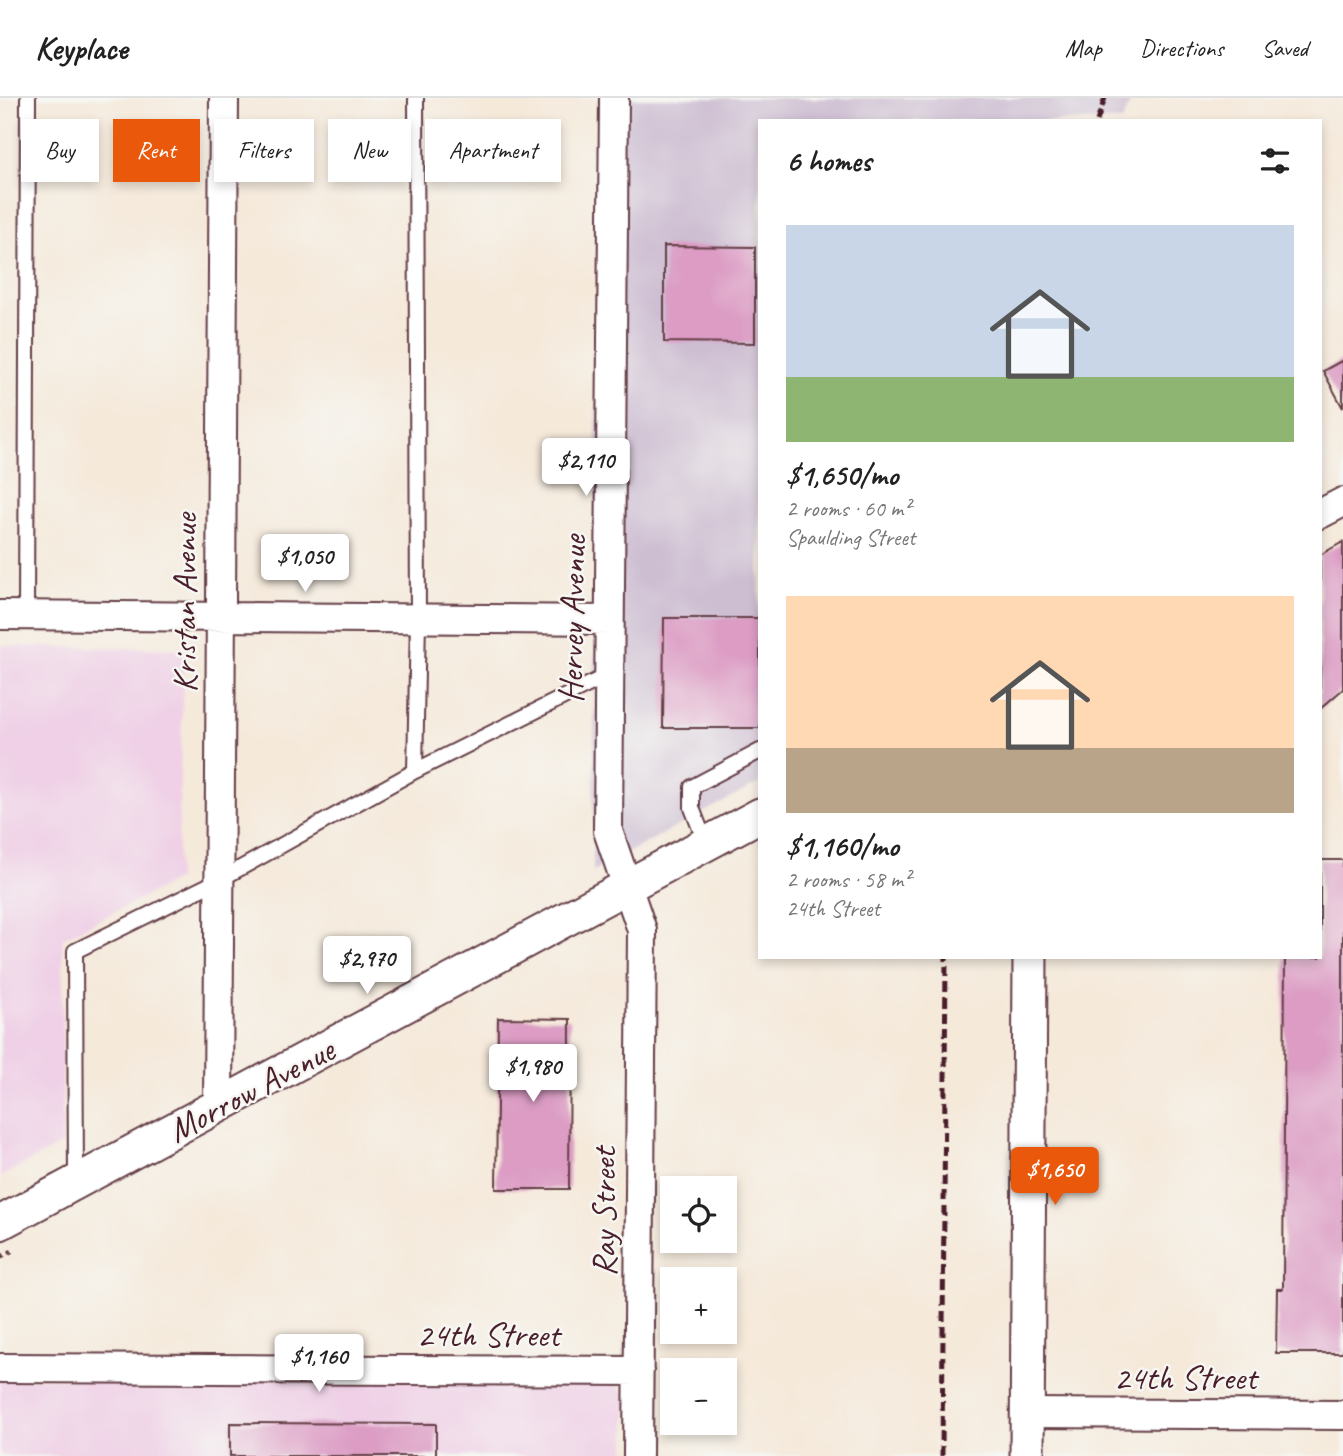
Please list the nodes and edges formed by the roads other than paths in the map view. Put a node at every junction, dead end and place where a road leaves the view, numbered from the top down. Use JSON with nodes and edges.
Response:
{"nodes":[{"id":1,"x":27,"y":98,"type":"edge"},
{"id":2,"x":224,"y":98,"type":"edge"},
{"id":3,"x":416,"y":98,"type":"edge"},
{"id":4,"x":614,"y":98,"type":"edge"},
{"id":5,"x":1343,"y":502,"type":"edge"},
{"id":6,"x":1322,"y":513,"type":"edge"},
{"id":7,"x":13,"y":615,"type":"edge"},
{"id":8,"x":220,"y":618,"type":"junction"},
{"id":9,"x":418,"y":619,"type":"junction"},
{"id":10,"x":609,"y":620,"type":"junction"},
{"id":11,"x":608,"y":675,"type":"junction"},
{"id":12,"x":758,"y":752,"type":"edge"},
{"id":13,"x":415,"y":771,"type":"junction"},
{"id":14,"x":758,"y":816,"type":"edge"},
{"id":15,"x":706,"y":844,"type":"junction"},
{"id":16,"x":219,"y":880,"type":"junction"},
{"id":17,"x":627,"y":886,"type":"junction"},
{"id":18,"x":1030,"y":959,"type":"edge"},
{"id":19,"x":218,"y":1108,"type":"junction"},
{"id":20,"x":76,"y":1183,"type":"junction"},
{"id":21,"x":0,"y":1223,"type":"edge"},
{"id":22,"x":0,"y":1368,"type":"edge"},
{"id":23,"x":639,"y":1371,"type":"junction"},
{"id":24,"x":1028,"y":1413,"type":"junction"},
{"id":25,"x":1343,"y":1415,"type":"edge"},
{"id":26,"x":638,"y":1456,"type":"edge"},
{"id":27,"x":1027,"y":1456,"type":"edge"}],
"edges":[{"from":1,"to":7,"type":"lane"},
{"from":2,"to":8,"type":"street","name":"Kristan Avenue"},
{"from":3,"to":9,"type":"lane"},
{"from":4,"to":10,"type":"street","name":"Hervey Avenue"},
{"from":5,"to":6,"type":"street"},
{"from":7,"to":8,"type":"street"},
{"from":8,"to":9,"type":"street"},
{"from":8,"to":16,"type":"street","name":"Kristan Avenue"},
{"from":9,"to":10,"type":"street"},
{"from":9,"to":13,"type":"lane"},
{"from":10,"to":11,"type":"street","name":"Hervey Avenue"},
{"from":11,"to":13,"type":"lane"},
{"from":11,"to":17,"type":"street","name":"Hervey Avenue"},
{"from":12,"to":15,"type":"lane"},
{"from":13,"to":16,"type":"lane"},
{"from":14,"to":15,"type":"street","name":"Morrow Avenue"},
{"from":15,"to":17,"type":"street","name":"Morrow Avenue"},
{"from":16,"to":19,"type":"street","name":"Kristan Avenue"},
{"from":16,"to":20,"type":"lane"},
{"from":17,"to":19,"type":"street","name":"Morrow Avenue"},
{"from":17,"to":23,"type":"street","name":"Ray Street"},
{"from":18,"to":24,"type":"street"},
{"from":19,"to":20,"type":"street","name":"Morrow Avenue"},
{"from":20,"to":21,"type":"street","name":"Morrow Avenue"},
{"from":22,"to":23,"type":"street","name":"24th Street"},
{"from":23,"to":26,"type":"street","name":"Ray Street"},
{"from":24,"to":25,"type":"street","name":"24th Street"},
{"from":24,"to":27,"type":"street"}]}
